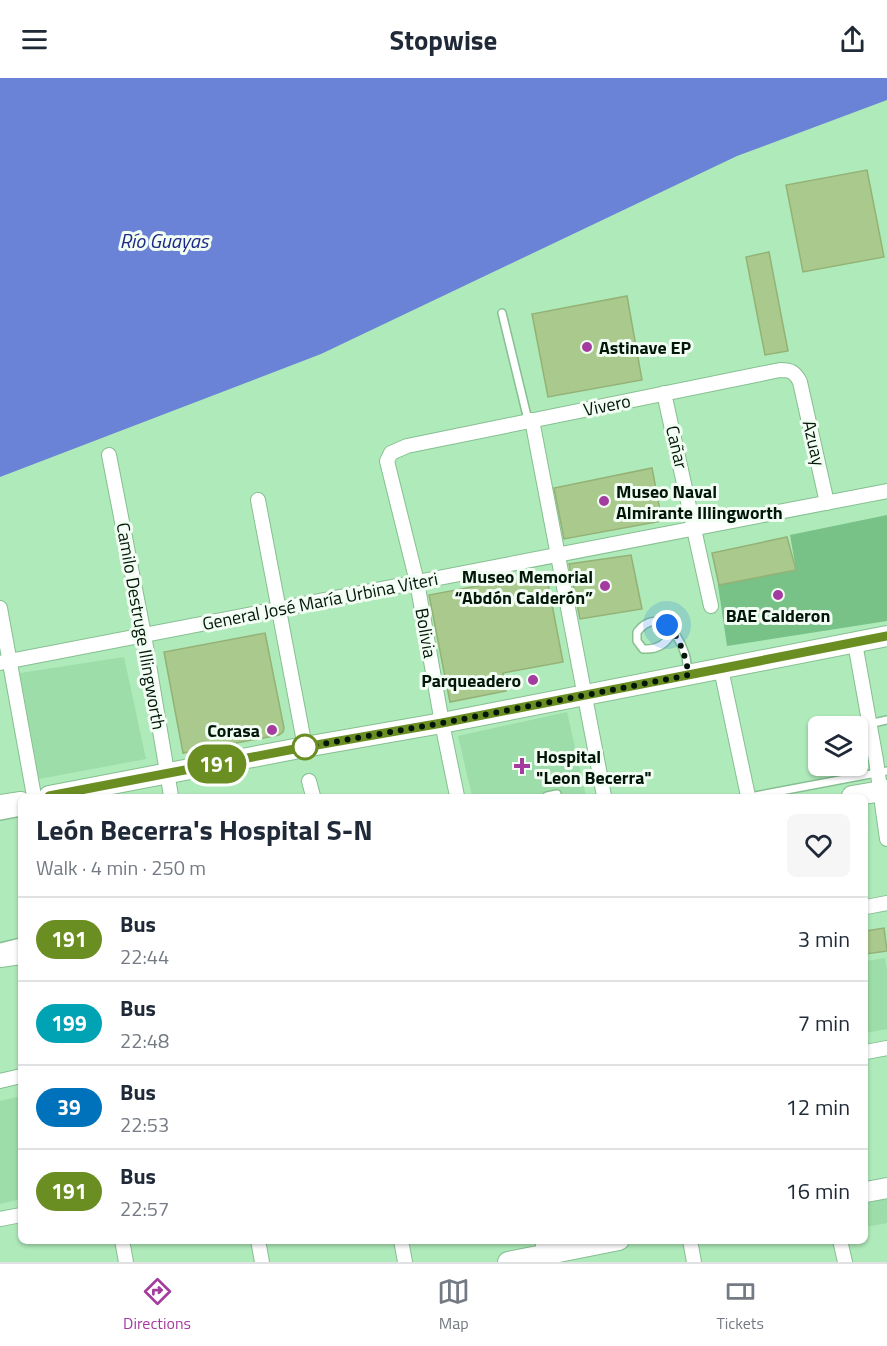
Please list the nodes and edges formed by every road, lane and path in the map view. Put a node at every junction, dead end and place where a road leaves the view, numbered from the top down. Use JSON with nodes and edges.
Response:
{"nodes":[{"id":1,"x":502,"y":313,"type":"dead end"},
{"id":2,"x":800,"y":382,"type":"joint"},
{"id":3,"x":664,"y":393,"type":"junction"},
{"id":4,"x":530,"y":420,"type":"junction"},
{"id":5,"x":407,"y":446,"type":"joint"},
{"id":6,"x":110,"y":455,"type":"dead end"},
{"id":7,"x":887,"y":491,"type":"edge"},
{"id":8,"x":258,"y":500,"type":"dead end"},
{"id":9,"x":827,"y":503,"type":"junction"},
{"id":10,"x":695,"y":528,"type":"junction"},
{"id":11,"x":558,"y":555,"type":"junction"},
{"id":12,"x":417,"y":582,"type":"junction"},
{"id":13,"x":711,"y":606,"type":"dead end"},
{"id":14,"x":0,"y":608,"type":"edge"},
{"id":15,"x":279,"y":609,"type":"junction"},
{"id":16,"x":673,"y":631,"type":"junction"},
{"id":17,"x":144,"y":635,"type":"junction"},
{"id":18,"x":887,"y":636,"type":"edge"},
{"id":19,"x":887,"y":644,"type":"edge"},
{"id":20,"x":855,"y":646,"type":"junction"},
{"id":21,"x":5,"y":662,"type":"edge"},
{"id":22,"x":721,"y":673,"type":"junction"},
{"id":23,"x":689,"y":675,"type":"junction"},
{"id":24,"x":609,"y":699,"type":"dead end"},
{"id":25,"x":589,"y":700,"type":"junction"},
{"id":26,"x":887,"y":720,"type":"edge"},
{"id":27,"x":869,"y":724,"type":"junction"},
{"id":28,"x":442,"y":725,"type":"junction"},
{"id":29,"x":305,"y":747,"type":"junction"},
{"id":30,"x":882,"y":774,"type":"edge"},
{"id":31,"x":167,"y":776,"type":"junction"},
{"id":32,"x":309,"y":781,"type":"dead end"},
{"id":33,"x":34,"y":794,"type":"edge"},
{"id":34,"x":61,"y":794,"type":"edge"},
{"id":35,"x":98,"y":794,"type":"edge"},
{"id":36,"x":171,"y":794,"type":"edge"},
{"id":37,"x":312,"y":794,"type":"edge"},
{"id":38,"x":457,"y":794,"type":"edge"},
{"id":39,"x":604,"y":794,"type":"edge"},
{"id":40,"x":748,"y":794,"type":"edge"},
{"id":41,"x":767,"y":794,"type":"edge"},
{"id":42,"x":855,"y":794,"type":"edge"},
{"id":43,"x":18,"y":803,"type":"edge"},
{"id":44,"x":0,"y":806,"type":"edge"},
{"id":45,"x":18,"y":813,"type":"edge"},
{"id":46,"x":0,"y":816,"type":"edge"},
{"id":47,"x":887,"y":839,"type":"edge"},
{"id":48,"x":887,"y":903,"type":"edge"},
{"id":49,"x":868,"y":907,"type":"edge"},
{"id":50,"x":18,"y":943,"type":"edge"},
{"id":51,"x":0,"y":946,"type":"edge"},
{"id":52,"x":18,"y":954,"type":"edge"},
{"id":53,"x":0,"y":957,"type":"edge"},
{"id":54,"x":887,"y":1048,"type":"edge"},
{"id":55,"x":868,"y":1052,"type":"edge"},
{"id":56,"x":18,"y":1078,"type":"edge"},
{"id":57,"x":0,"y":1081,"type":"edge"},
{"id":58,"x":887,"y":1188,"type":"edge"},
{"id":59,"x":868,"y":1192,"type":"edge"},
{"id":60,"x":18,"y":1216,"type":"edge"},
{"id":61,"x":0,"y":1219,"type":"edge"},
{"id":62,"x":123,"y":1244,"type":"edge"},
{"id":63,"x":259,"y":1244,"type":"edge"},
{"id":64,"x":402,"y":1244,"type":"edge"},
{"id":65,"x":594,"y":1244,"type":"edge"},
{"id":66,"x":691,"y":1244,"type":"edge"},
{"id":67,"x":841,"y":1244,"type":"edge"},
{"id":68,"x":545,"y":1252,"type":"edge"},
{"id":69,"x":126,"y":1262,"type":"edge"},
{"id":70,"x":262,"y":1262,"type":"edge"},
{"id":71,"x":405,"y":1262,"type":"edge"},
{"id":72,"x":508,"y":1262,"type":"edge"},
{"id":73,"x":694,"y":1262,"type":"edge"},
{"id":74,"x":845,"y":1262,"type":"edge"}],
"edges":[{"from":1,"to":4,"type":"lane"},
{"from":2,"to":3,"type":"street","name":"Vivero"},
{"from":2,"to":9,"type":"street","name":"Azuay"},
{"from":3,"to":4,"type":"street","name":"Vivero"},
{"from":3,"to":10,"type":"street","name":"Cañar"},
{"from":4,"to":5,"type":"street","name":"Vivero"},
{"from":4,"to":11,"type":"street"},
{"from":5,"to":12,"type":"street","name":"Bolivia"},
{"from":6,"to":17,"type":"street","name":"Camilo Destruge Illingworth"},
{"from":7,"to":9,"type":"street","name":"General José María Urbina Viteri"},
{"from":8,"to":15,"type":"street"},
{"from":9,"to":10,"type":"street","name":"General José María Urbina Viteri"},
{"from":10,"to":11,"type":"street","name":"General José María Urbina Viteri"},
{"from":10,"to":13,"type":"street","name":"Cañar"},
{"from":11,"to":12,"type":"street","name":"General José María Urbina Viteri"},
{"from":11,"to":25,"type":"street"},
{"from":12,"to":15,"type":"street","name":"General José María Urbina Viteri"},
{"from":12,"to":28,"type":"street","name":"Bolivia"},
{"from":14,"to":21,"type":"street"},
{"from":15,"to":17,"type":"street","name":"General José María Urbina Viteri"},
{"from":15,"to":29,"type":"street"},
{"from":16,"to":16,"type":"lane"},
{"from":16,"to":23,"type":"lane"},
{"from":17,"to":21,"type":"street","name":"General José María Urbina Viteri"},
{"from":17,"to":31,"type":"street","name":"Camilo Destruge Illingworth"},
{"from":18,"to":20,"type":"main road"},
{"from":19,"to":20,"type":"lane"},
{"from":20,"to":22,"type":"main road"},
{"from":20,"to":27,"type":"street"},
{"from":21,"to":33,"type":"street"},
{"from":22,"to":23,"type":"main road"},
{"from":22,"to":24,"type":"lane"},
{"from":22,"to":40,"type":"street"},
{"from":23,"to":25,"type":"main road"},
{"from":25,"to":28,"type":"main road"},
{"from":25,"to":39,"type":"street"},
{"from":26,"to":27,"type":"lane"},
{"from":27,"to":30,"type":"street"},
{"from":28,"to":29,"type":"main road"},
{"from":28,"to":31,"type":"lane"},
{"from":28,"to":38,"type":"street","name":"Bolivia"},
{"from":29,"to":31,"type":"main road"},
{"from":30,"to":41,"type":"lane"},
{"from":30,"to":42,"type":"main road"},
{"from":30,"to":47,"type":"street"},
{"from":31,"to":34,"type":"main road"},
{"from":31,"to":35,"type":"lane"},
{"from":31,"to":36,"type":"street","name":"Camilo Destruge Illingworth"},
{"from":32,"to":37,"type":"street"},
{"from":43,"to":44,"type":"main road"},
{"from":45,"to":46,"type":"lane"},
{"from":48,"to":49,"type":"street"},
{"from":50,"to":51,"type":"lane"},
{"from":52,"to":53,"type":"main road"},
{"from":54,"to":55,"type":"street"},
{"from":56,"to":57,"type":"street"},
{"from":58,"to":59,"type":"main road"},
{"from":60,"to":61,"type":"street"},
{"from":62,"to":69,"type":"street"},
{"from":63,"to":70,"type":"street"},
{"from":64,"to":71,"type":"street"},
{"from":65,"to":68,"type":"main road"},
{"from":66,"to":73,"type":"street"},
{"from":67,"to":74,"type":"street"},
{"from":68,"to":72,"type":"main road"}]}
